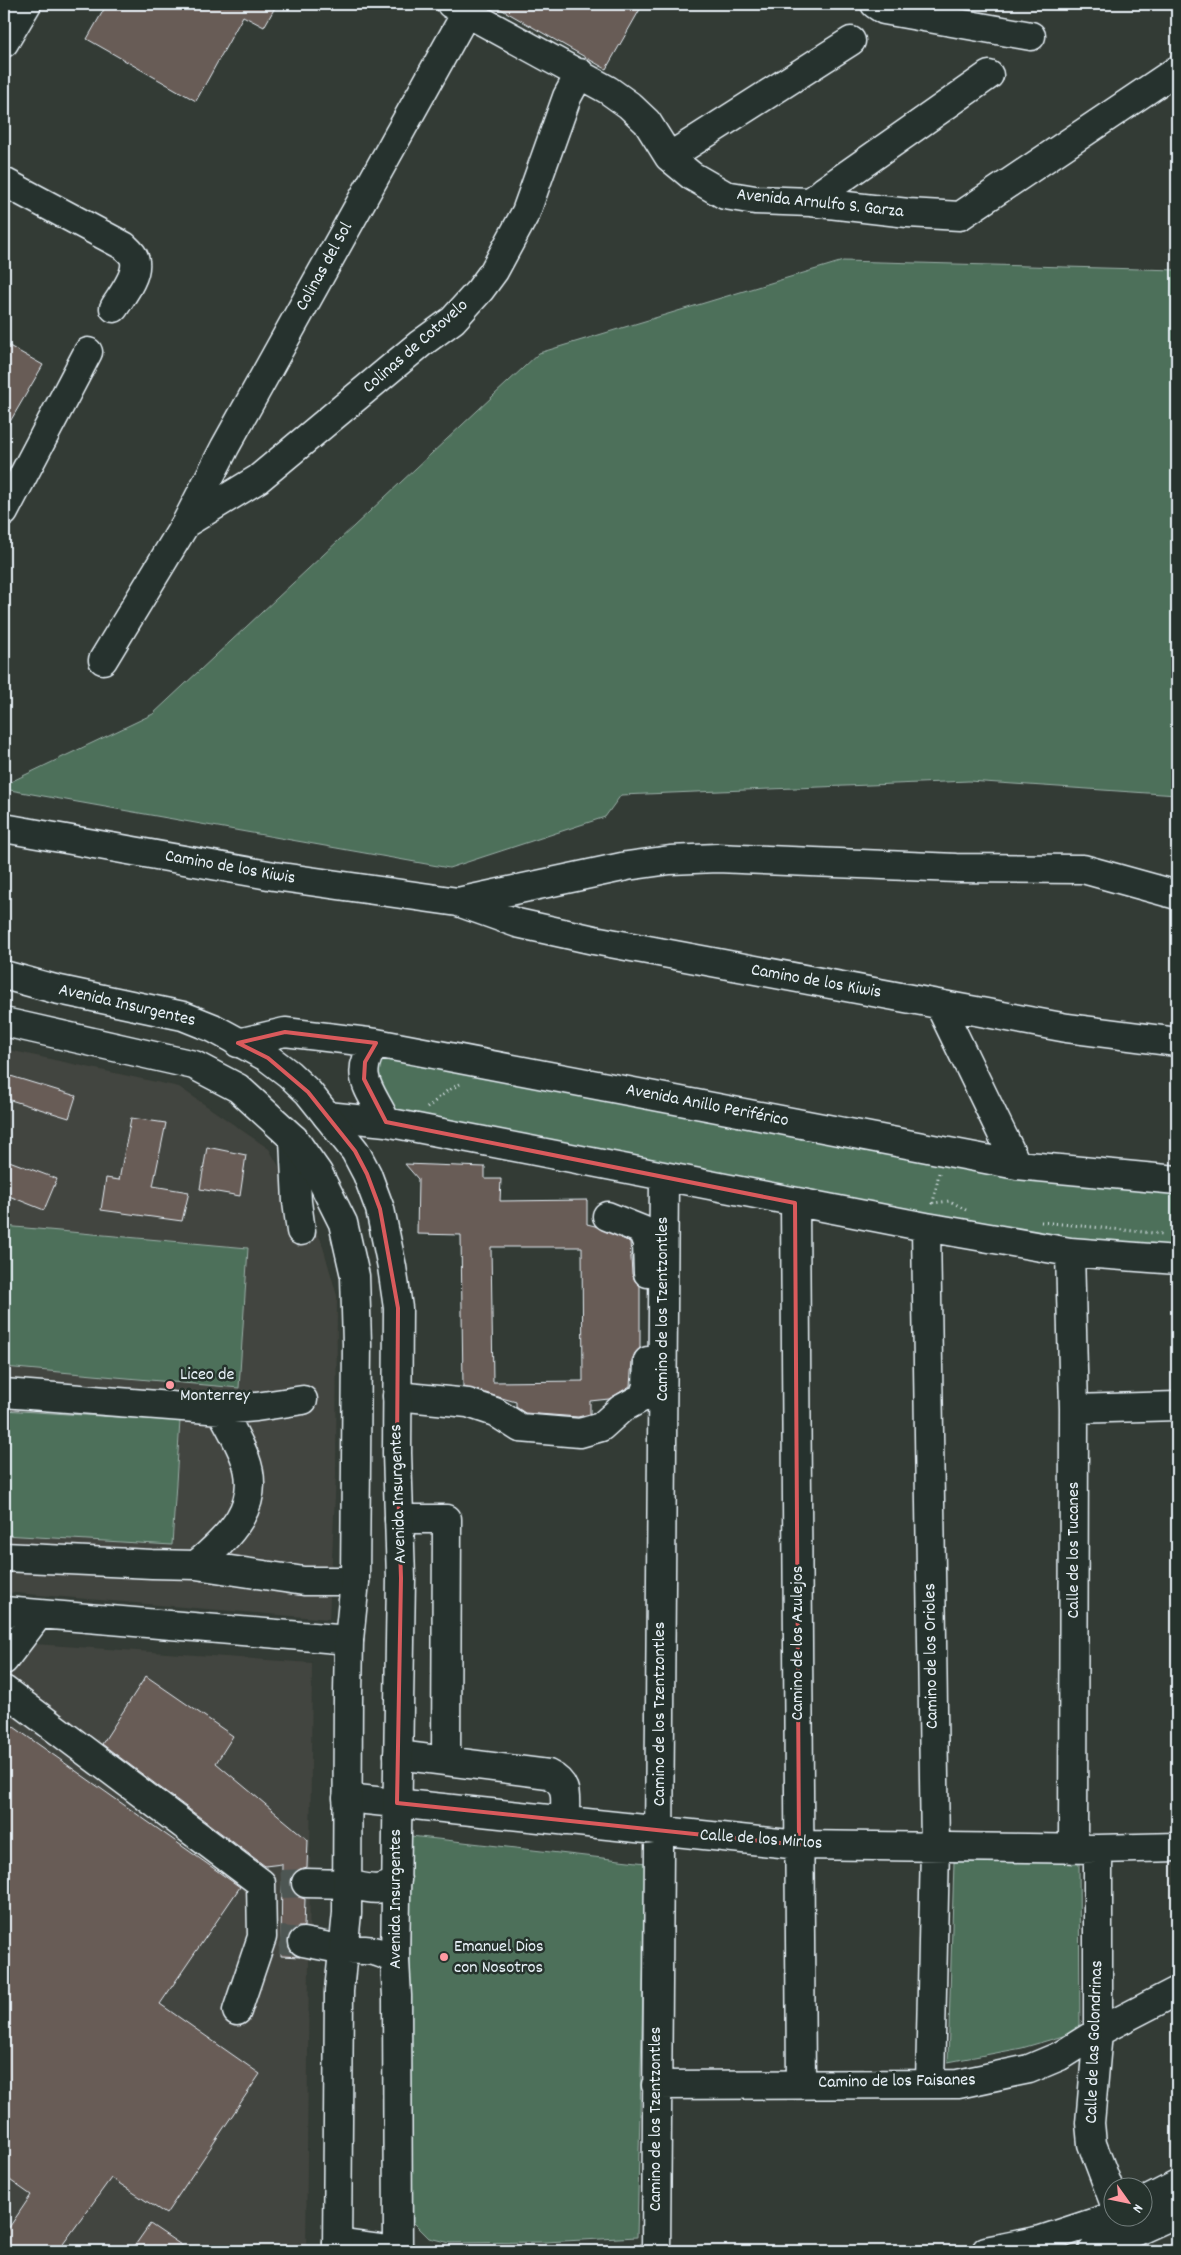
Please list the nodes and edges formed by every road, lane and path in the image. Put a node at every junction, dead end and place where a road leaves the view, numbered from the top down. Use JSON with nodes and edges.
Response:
{"nodes":[{"id":1,"x":26,"y":4,"type":"edge"},
{"id":2,"x":875,"y":4,"type":"edge"},
{"id":3,"x":458,"y":8,"type":"edge"},
{"id":4,"x":1031,"y":36,"type":"dead end"},
{"id":5,"x":851,"y":41,"type":"dead end"},
{"id":6,"x":4,"y":44,"type":"edge"},
{"id":7,"x":1177,"y":70,"type":"edge"},
{"id":8,"x":580,"y":73,"type":"junction"},
{"id":9,"x":989,"y":76,"type":"dead end"},
{"id":10,"x":669,"y":157,"type":"junction"},
{"id":11,"x":4,"y":182,"type":"edge"},
{"id":12,"x":811,"y":202,"type":"junction"},
{"id":13,"x":114,"y":308,"type":"dead end"},
{"id":14,"x":88,"y":352,"type":"dead end"},
{"id":15,"x":225,"y":447,"type":"junction"},
{"id":16,"x":258,"y":479,"type":"junction"},
{"id":17,"x":4,"y":512,"type":"edge"},
{"id":18,"x":186,"y":523,"type":"junction"},
{"id":19,"x":103,"y":660,"type":"dead end"},
{"id":20,"x":4,"y":828,"type":"edge"},
{"id":21,"x":1177,"y":895,"type":"edge"},
{"id":22,"x":458,"y":902,"type":"junction"},
{"id":23,"x":4,"y":975,"type":"edge"},
{"id":24,"x":940,"y":1004,"type":"junction"},
{"id":25,"x":4,"y":1022,"type":"edge"},
{"id":26,"x":238,"y":1042,"type":"junction"},
{"id":27,"x":1177,"y":1042,"type":"edge"},
{"id":28,"x":376,"y":1043,"type":"junction"},
{"id":29,"x":327,"y":1116,"type":"junction"},
{"id":30,"x":386,"y":1122,"type":"junction"},
{"id":31,"x":294,"y":1139,"type":"junction"},
{"id":32,"x":944,"y":1151,"type":"junction"},
{"id":33,"x":1017,"y":1165,"type":"junction"},
{"id":34,"x":664,"y":1178,"type":"junction"},
{"id":35,"x":1177,"y":1180,"type":"edge"},
{"id":36,"x":795,"y":1203,"type":"junction"},
{"id":37,"x":970,"y":1212,"type":"dead end"},
{"id":38,"x":607,"y":1216,"type":"dead end"},
{"id":39,"x":1039,"y":1222,"type":"dead end"},
{"id":40,"x":926,"y":1228,"type":"junction"},
{"id":41,"x":301,"y":1231,"type":"dead end"},
{"id":42,"x":1167,"y":1234,"type":"dead end"},
{"id":43,"x":1070,"y":1252,"type":"junction"},
{"id":44,"x":1177,"y":1260,"type":"edge"},
{"id":45,"x":4,"y":1393,"type":"edge"},
{"id":46,"x":397,"y":1396,"type":"junction"},
{"id":47,"x":303,"y":1400,"type":"dead end"},
{"id":48,"x":1177,"y":1406,"type":"edge"},
{"id":49,"x":1074,"y":1409,"type":"junction"},
{"id":50,"x":222,"y":1410,"type":"junction"},
{"id":51,"x":399,"y":1519,"type":"junction"},
{"id":52,"x":4,"y":1557,"type":"edge"},
{"id":53,"x":196,"y":1564,"type":"junction"},
{"id":54,"x":355,"y":1581,"type":"junction"},
{"id":55,"x":4,"y":1611,"type":"edge"},
{"id":56,"x":39,"y":1614,"type":"junction"},
{"id":57,"x":350,"y":1640,"type":"junction"},
{"id":58,"x":4,"y":1660,"type":"edge"},
{"id":59,"x":4,"y":1690,"type":"edge"},
{"id":60,"x":398,"y":1755,"type":"junction"},
{"id":61,"x":446,"y":1760,"type":"junction"},
{"id":62,"x":347,"y":1798,"type":"junction"},
{"id":63,"x":397,"y":1803,"type":"junction"},
{"id":64,"x":565,"y":1821,"type":"junction"},
{"id":65,"x":659,"y":1831,"type":"junction"},
{"id":66,"x":798,"y":1845,"type":"junction"},
{"id":67,"x":935,"y":1847,"type":"junction"},
{"id":68,"x":1177,"y":1847,"type":"edge"},
{"id":69,"x":1085,"y":1849,"type":"junction"},
{"id":70,"x":397,"y":1880,"type":"junction"},
{"id":71,"x":283,"y":1883,"type":"junction"},
{"id":72,"x":348,"y":1884,"type":"junction"},
{"id":73,"x":282,"y":1940,"type":"junction"},
{"id":74,"x":345,"y":1950,"type":"junction"},
{"id":75,"x":395,"y":1961,"type":"junction"},
{"id":76,"x":1177,"y":1991,"type":"edge"},
{"id":77,"x":237,"y":2011,"type":"dead end"},
{"id":78,"x":1098,"y":2032,"type":"junction"},
{"id":79,"x":801,"y":2084,"type":"junction"},
{"id":80,"x":930,"y":2084,"type":"junction"},
{"id":81,"x":656,"y":2085,"type":"junction"},
{"id":82,"x":1105,"y":2178,"type":"edge"},
{"id":83,"x":1177,"y":2186,"type":"edge"},
{"id":84,"x":1154,"y":2197,"type":"edge"},
{"id":85,"x":1177,"y":2213,"type":"edge"},
{"id":86,"x":1154,"y":2217,"type":"edge"},
{"id":87,"x":1104,"y":2226,"type":"edge"},
{"id":88,"x":1115,"y":2228,"type":"edge"},
{"id":89,"x":337,"y":2247,"type":"edge"},
{"id":90,"x":397,"y":2251,"type":"edge"},
{"id":91,"x":656,"y":2251,"type":"edge"},
{"id":92,"x":986,"y":2251,"type":"edge"},
{"id":93,"x":1093,"y":2251,"type":"edge"}],
"edges":[{"from":1,"to":6,"type":"street"},
{"from":2,"to":4,"type":"street"},
{"from":3,"to":8,"type":"street","name":"Avenida Arnulfo S. Garza"},
{"from":3,"to":15,"type":"street","name":"Colinas del Sol"},
{"from":5,"to":10,"type":"street"},
{"from":7,"to":12,"type":"street","name":"Avenida Arnulfo S. Garza"},
{"from":8,"to":10,"type":"street","name":"Avenida Arnulfo S. Garza"},
{"from":8,"to":16,"type":"street","name":"Colinas de Cotovelo"},
{"from":9,"to":12,"type":"street"},
{"from":10,"to":12,"type":"street","name":"Avenida Arnulfo S. Garza"},
{"from":11,"to":13,"type":"street"},
{"from":14,"to":17,"type":"street"},
{"from":15,"to":16,"type":"street"},
{"from":15,"to":18,"type":"street","name":"Colinas del Sol"},
{"from":16,"to":18,"type":"street","name":"Colinas de Cotovelo"},
{"from":18,"to":19,"type":"street","name":"Colinas del Sol"},
{"from":20,"to":22,"type":"street","name":"Camino de los Kiwis"},
{"from":21,"to":22,"type":"street","name":"Camino de los Kiwis"},
{"from":22,"to":24,"type":"street","name":"Camino de los Kiwis"},
{"from":23,"to":26,"type":"street","name":"Avenida Insurgentes"},
{"from":24,"to":27,"type":"street","name":"Camino de los Kiwis"},
{"from":24,"to":33,"type":"street"},
{"from":25,"to":31,"type":"street"},
{"from":26,"to":28,"type":"street","name":"Avenida Anillo Periférico"},
{"from":26,"to":29,"type":"street","name":"Avenida Insurgentes"},
{"from":28,"to":30,"type":"street"},
{"from":28,"to":32,"type":"street","name":"Avenida Anillo Periférico"},
{"from":29,"to":30,"type":"street"},
{"from":29,"to":46,"type":"street","name":"Avenida Insurgentes"},
{"from":30,"to":34,"type":"street"},
{"from":31,"to":41,"type":"street"},
{"from":31,"to":54,"type":"street"},
{"from":32,"to":33,"type":"street","name":"Avenida Anillo Periférico"},
{"from":32,"to":37,"type":"path"},
{"from":33,"to":35,"type":"street","name":"Avenida Anillo Periférico"},
{"from":34,"to":36,"type":"street"},
{"from":34,"to":65,"type":"street","name":"Camino de los Tzentzontles"},
{"from":36,"to":40,"type":"street"},
{"from":36,"to":66,"type":"street","name":"Camino de los Azulejos"},
{"from":38,"to":46,"type":"street"},
{"from":39,"to":42,"type":"path"},
{"from":40,"to":43,"type":"street"},
{"from":40,"to":67,"type":"street","name":"Camino de los Orioles"},
{"from":43,"to":44,"type":"street"},
{"from":43,"to":49,"type":"street","name":"Calle de los Tucanes"},
{"from":45,"to":50,"type":"street"},
{"from":46,"to":51,"type":"street","name":"Avenida Insurgentes"},
{"from":47,"to":50,"type":"street"},
{"from":48,"to":49,"type":"street"},
{"from":49,"to":69,"type":"street","name":"Calle de los Tucanes"},
{"from":50,"to":53,"type":"street"},
{"from":51,"to":60,"type":"street","name":"Avenida Insurgentes"},
{"from":51,"to":61,"type":"street"},
{"from":52,"to":53,"type":"street"},
{"from":53,"to":54,"type":"street"},
{"from":54,"to":57,"type":"street"},
{"from":55,"to":56,"type":"street"},
{"from":56,"to":57,"type":"street"},
{"from":56,"to":58,"type":"street"},
{"from":57,"to":62,"type":"street"},
{"from":59,"to":71,"type":"street"},
{"from":60,"to":61,"type":"street"},
{"from":60,"to":63,"type":"street","name":"Avenida Insurgentes"},
{"from":61,"to":64,"type":"street"},
{"from":62,"to":63,"type":"street","name":"Calle de los Mirlos"},
{"from":62,"to":72,"type":"street"},
{"from":63,"to":64,"type":"street","name":"Calle de los Mirlos"},
{"from":63,"to":70,"type":"street","name":"Avenida Insurgentes"},
{"from":64,"to":65,"type":"street","name":"Calle de los Mirlos"},
{"from":65,"to":66,"type":"street","name":"Calle de los Mirlos"},
{"from":65,"to":81,"type":"street","name":"Camino de los Tzentzontles"},
{"from":66,"to":67,"type":"street","name":"Calle de los Mirlos"},
{"from":66,"to":79,"type":"street","name":"Camino de los Azulejos"},
{"from":67,"to":69,"type":"street","name":"Calle de los Mirlos"},
{"from":67,"to":80,"type":"street","name":"Camino de los Orioles"},
{"from":68,"to":69,"type":"street","name":"Calle de los Mirlos"},
{"from":69,"to":78,"type":"street","name":"Calle de las Golondrinas"},
{"from":70,"to":72,"type":"street"},
{"from":70,"to":75,"type":"street","name":"Avenida Insurgentes"},
{"from":71,"to":72,"type":"street"},
{"from":71,"to":73,"type":"street"},
{"from":72,"to":74,"type":"street"},
{"from":73,"to":74,"type":"street"},
{"from":73,"to":77,"type":"street"},
{"from":74,"to":75,"type":"street"},
{"from":74,"to":89,"type":"street"},
{"from":75,"to":90,"type":"street","name":"Avenida Insurgentes"},
{"from":76,"to":78,"type":"street","name":"Camino de los Faisanes"},
{"from":78,"to":80,"type":"street","name":"Camino de los Faisanes"},
{"from":78,"to":82,"type":"street","name":"Calle de las Golondrinas"},
{"from":79,"to":80,"type":"street","name":"Camino de los Faisanes"},
{"from":79,"to":81,"type":"street","name":"Camino de los Faisanes"},
{"from":81,"to":91,"type":"street","name":"Camino de los Tzentzontles"},
{"from":83,"to":84,"type":"street"},
{"from":85,"to":86,"type":"street"},
{"from":87,"to":92,"type":"street"},
{"from":88,"to":93,"type":"street"},
{"from":89,"to":90,"type":"street"}]}
